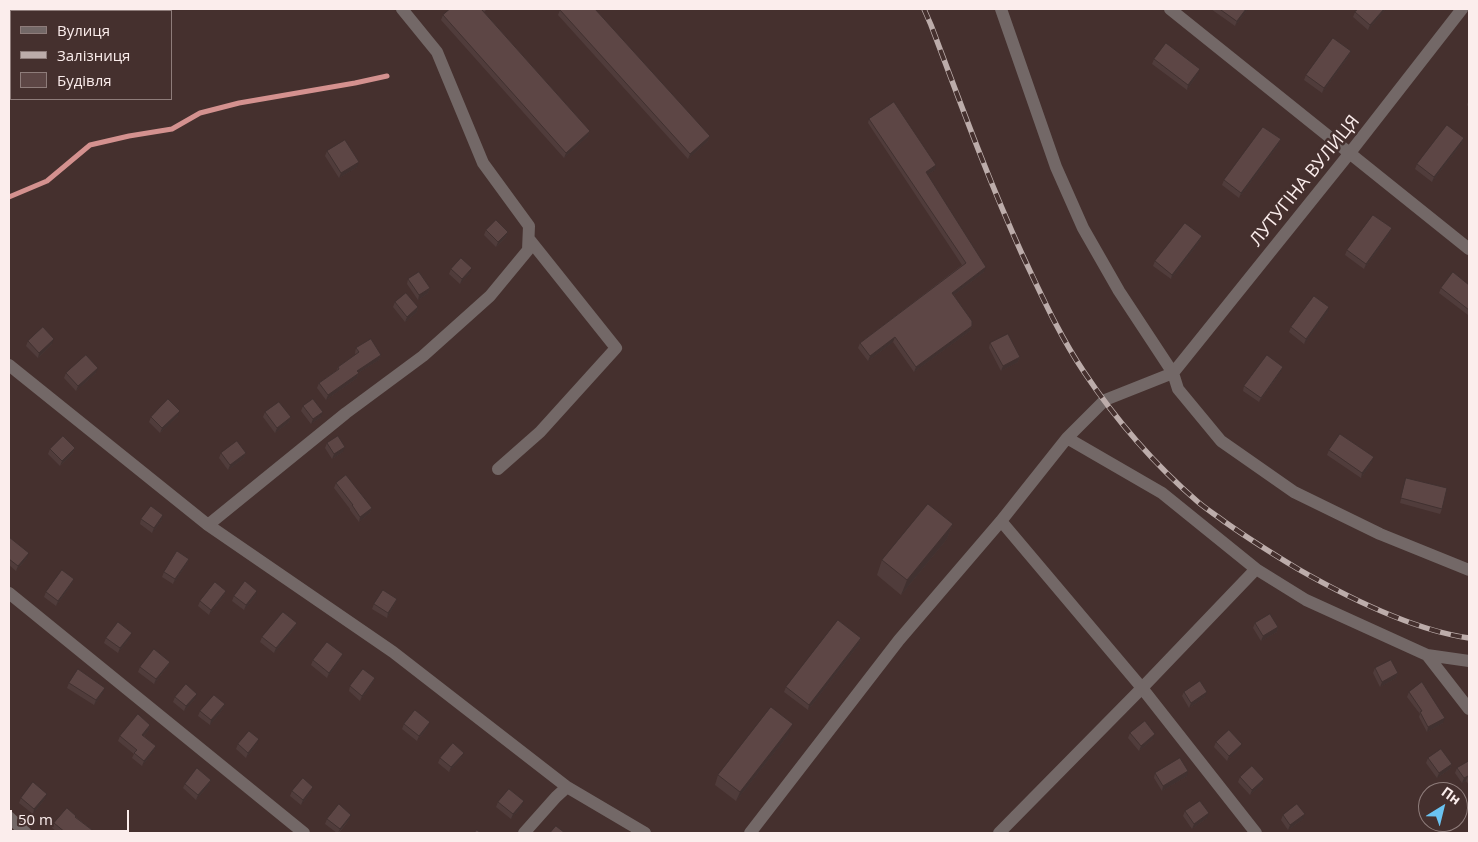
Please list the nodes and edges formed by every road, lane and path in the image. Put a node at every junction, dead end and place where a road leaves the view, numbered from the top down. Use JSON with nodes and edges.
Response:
{"nodes":[{"id":1,"x":402,"y":9,"type":"edge"},
{"id":2,"x":1001,"y":9,"type":"edge"},
{"id":3,"x":1170,"y":9,"type":"edge"},
{"id":4,"x":1462,"y":9,"type":"edge"},
{"id":5,"x":1350,"y":154,"type":"junction"},
{"id":6,"x":529,"y":239,"type":"junction"},
{"id":7,"x":1469,"y":249,"type":"edge"},
{"id":8,"x":9,"y":365,"type":"edge"},
{"id":9,"x":1173,"y":373,"type":"junction"},
{"id":10,"x":1067,"y":438,"type":"junction"},
{"id":11,"x":498,"y":469,"type":"dead end"},
{"id":12,"x":1001,"y":520,"type":"junction"},
{"id":13,"x":208,"y":525,"type":"junction"},
{"id":14,"x":1256,"y":569,"type":"junction"},
{"id":15,"x":1469,"y":570,"type":"edge"},
{"id":16,"x":9,"y":593,"type":"edge"},
{"id":17,"x":1427,"y":655,"type":"junction"},
{"id":18,"x":1469,"y":661,"type":"edge"},
{"id":19,"x":1142,"y":688,"type":"junction"},
{"id":20,"x":1469,"y":709,"type":"edge"},
{"id":21,"x":567,"y":787,"type":"junction"},
{"id":22,"x":9,"y":818,"type":"edge"},
{"id":23,"x":290,"y":829,"type":"edge"},
{"id":24,"x":26,"y":833,"type":"edge"},
{"id":25,"x":304,"y":833,"type":"edge"},
{"id":26,"x":524,"y":833,"type":"edge"},
{"id":27,"x":645,"y":833,"type":"edge"},
{"id":28,"x":750,"y":833,"type":"edge"},
{"id":29,"x":999,"y":833,"type":"edge"},
{"id":30,"x":1256,"y":833,"type":"edge"}],
"edges":[{"from":1,"to":6,"type":"street"},
{"from":2,"to":9,"type":"street"},
{"from":3,"to":5,"type":"street"},
{"from":4,"to":5,"type":"street","name":"ЛУТУГІНА ВУЛИЦЯ"},
{"from":5,"to":7,"type":"street"},
{"from":5,"to":9,"type":"street","name":"ЛУТУГІНА ВУЛИЦЯ"},
{"from":6,"to":11,"type":"street"},
{"from":6,"to":13,"type":"street"},
{"from":8,"to":13,"type":"street"},
{"from":9,"to":10,"type":"street"},
{"from":9,"to":15,"type":"street"},
{"from":10,"to":12,"type":"street"},
{"from":10,"to":14,"type":"street"},
{"from":12,"to":19,"type":"street"},
{"from":12,"to":28,"type":"street"},
{"from":13,"to":21,"type":"street"},
{"from":14,"to":17,"type":"street"},
{"from":14,"to":19,"type":"street"},
{"from":16,"to":23,"type":"street"},
{"from":17,"to":18,"type":"street"},
{"from":17,"to":20,"type":"street"},
{"from":19,"to":29,"type":"street"},
{"from":19,"to":30,"type":"street"},
{"from":21,"to":26,"type":"street"},
{"from":21,"to":27,"type":"street"},
{"from":22,"to":24,"type":"street"},
{"from":23,"to":25,"type":"street"}]}
